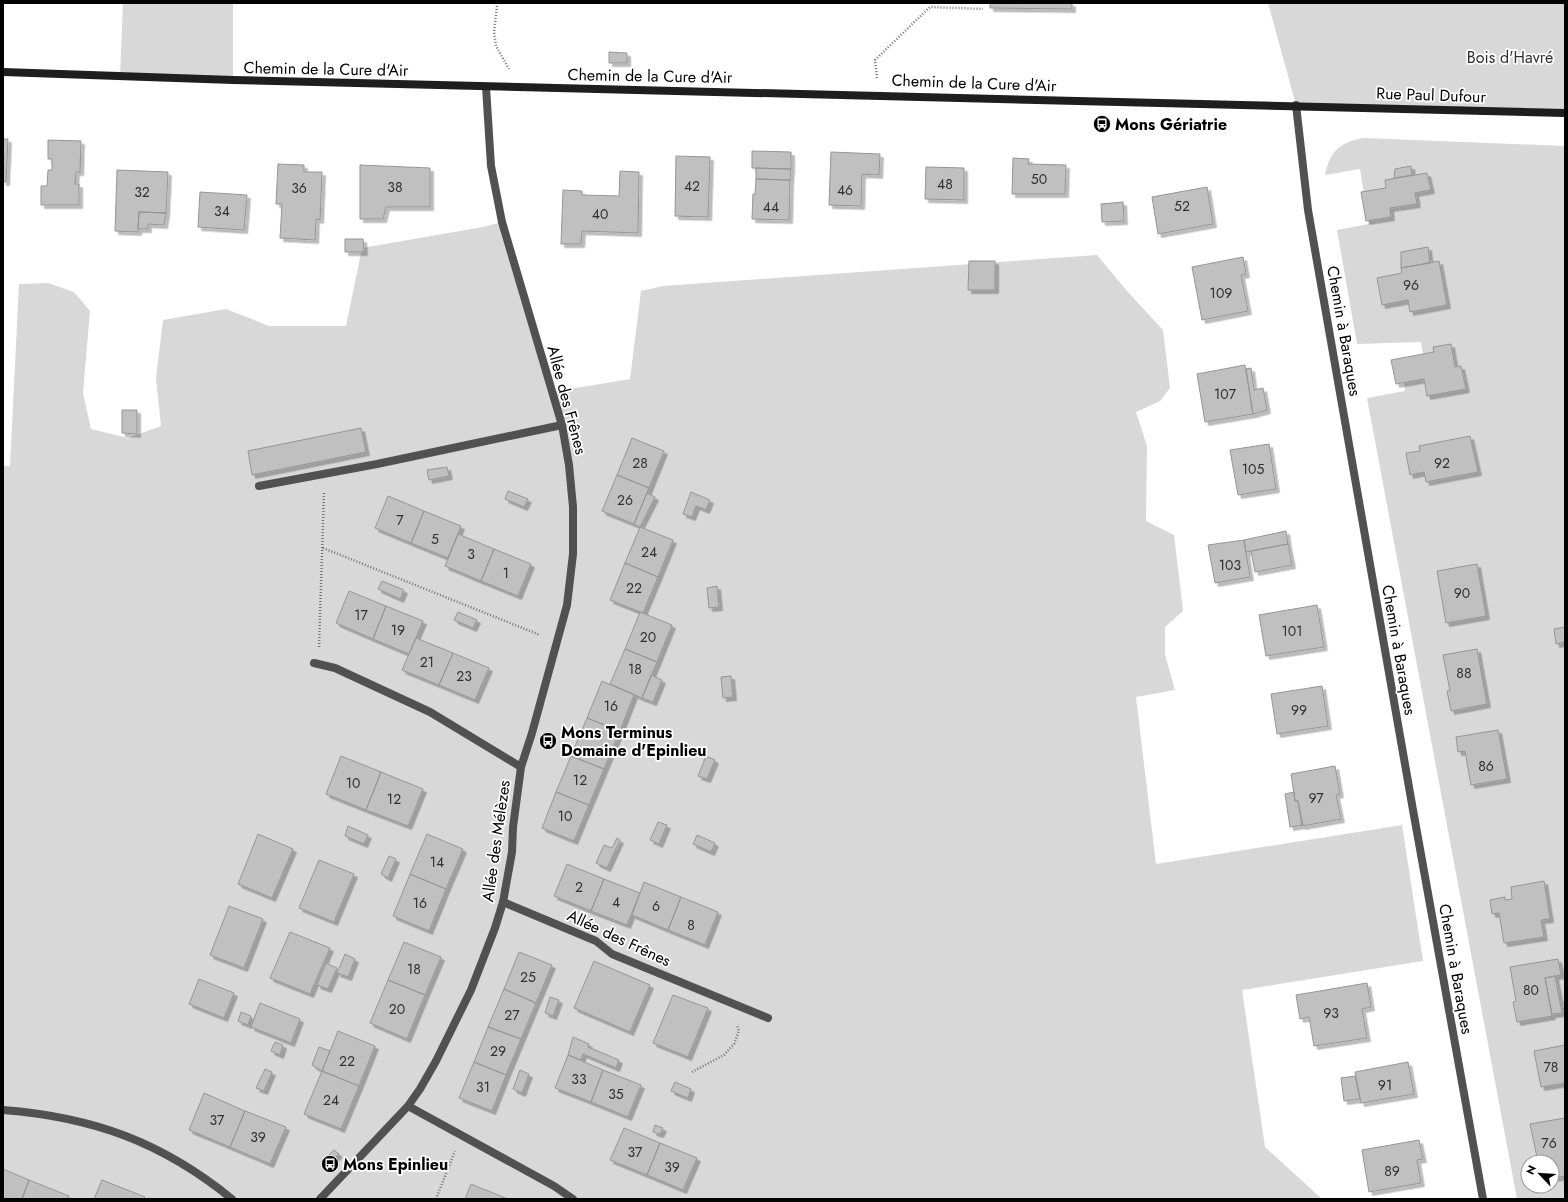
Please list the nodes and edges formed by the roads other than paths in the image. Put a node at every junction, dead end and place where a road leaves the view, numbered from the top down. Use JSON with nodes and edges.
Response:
{"nodes":[{"id":1,"x":3,"y":72,"type":"edge"},
{"id":2,"x":486,"y":87,"type":"junction"},
{"id":3,"x":1296,"y":105,"type":"junction"},
{"id":4,"x":1565,"y":113,"type":"edge"},
{"id":5,"x":562,"y":425,"type":"junction"},
{"id":6,"x":259,"y":486,"type":"dead end"},
{"id":7,"x":316,"y":663,"type":"road end"},
{"id":8,"x":521,"y":767,"type":"junction"},
{"id":9,"x":503,"y":902,"type":"junction"},
{"id":10,"x":768,"y":1018,"type":"dead end"},
{"id":11,"x":408,"y":1106,"type":"junction"},
{"id":12,"x":3,"y":1110,"type":"edge"},
{"id":13,"x":232,"y":1199,"type":"edge"},
{"id":14,"x":320,"y":1199,"type":"edge"},
{"id":15,"x":573,"y":1199,"type":"edge"},
{"id":16,"x":1483,"y":1199,"type":"edge"}],
"edges":[{"from":1,"to":2,"type":"street","name":"Chemin de la Cure d'Air"},
{"from":2,"to":3,"type":"street","name":"Chemin de la Cure d'Air"},
{"from":2,"to":5,"type":"street","name":"Allée des Frênes"},
{"from":3,"to":4,"type":"street","name":"Rue Paul Dufour"},
{"from":3,"to":16,"type":"street","name":"Chemin à Baraques"},
{"from":5,"to":6,"type":"street"},
{"from":5,"to":8,"type":"street","name":"Allée des Frênes"},
{"from":7,"to":8,"type":"street","name":"Allée des Mélèzes"},
{"from":8,"to":9,"type":"street","name":"Allée des Mélèzes"},
{"from":9,"to":10,"type":"street","name":"Allée des Frênes"},
{"from":9,"to":11,"type":"street","name":"Allée des Mélèzes"},
{"from":11,"to":14,"type":"street","name":"Allée des Mélèzes"},
{"from":11,"to":15,"type":"street"},
{"from":12,"to":13,"type":"street"}]}
